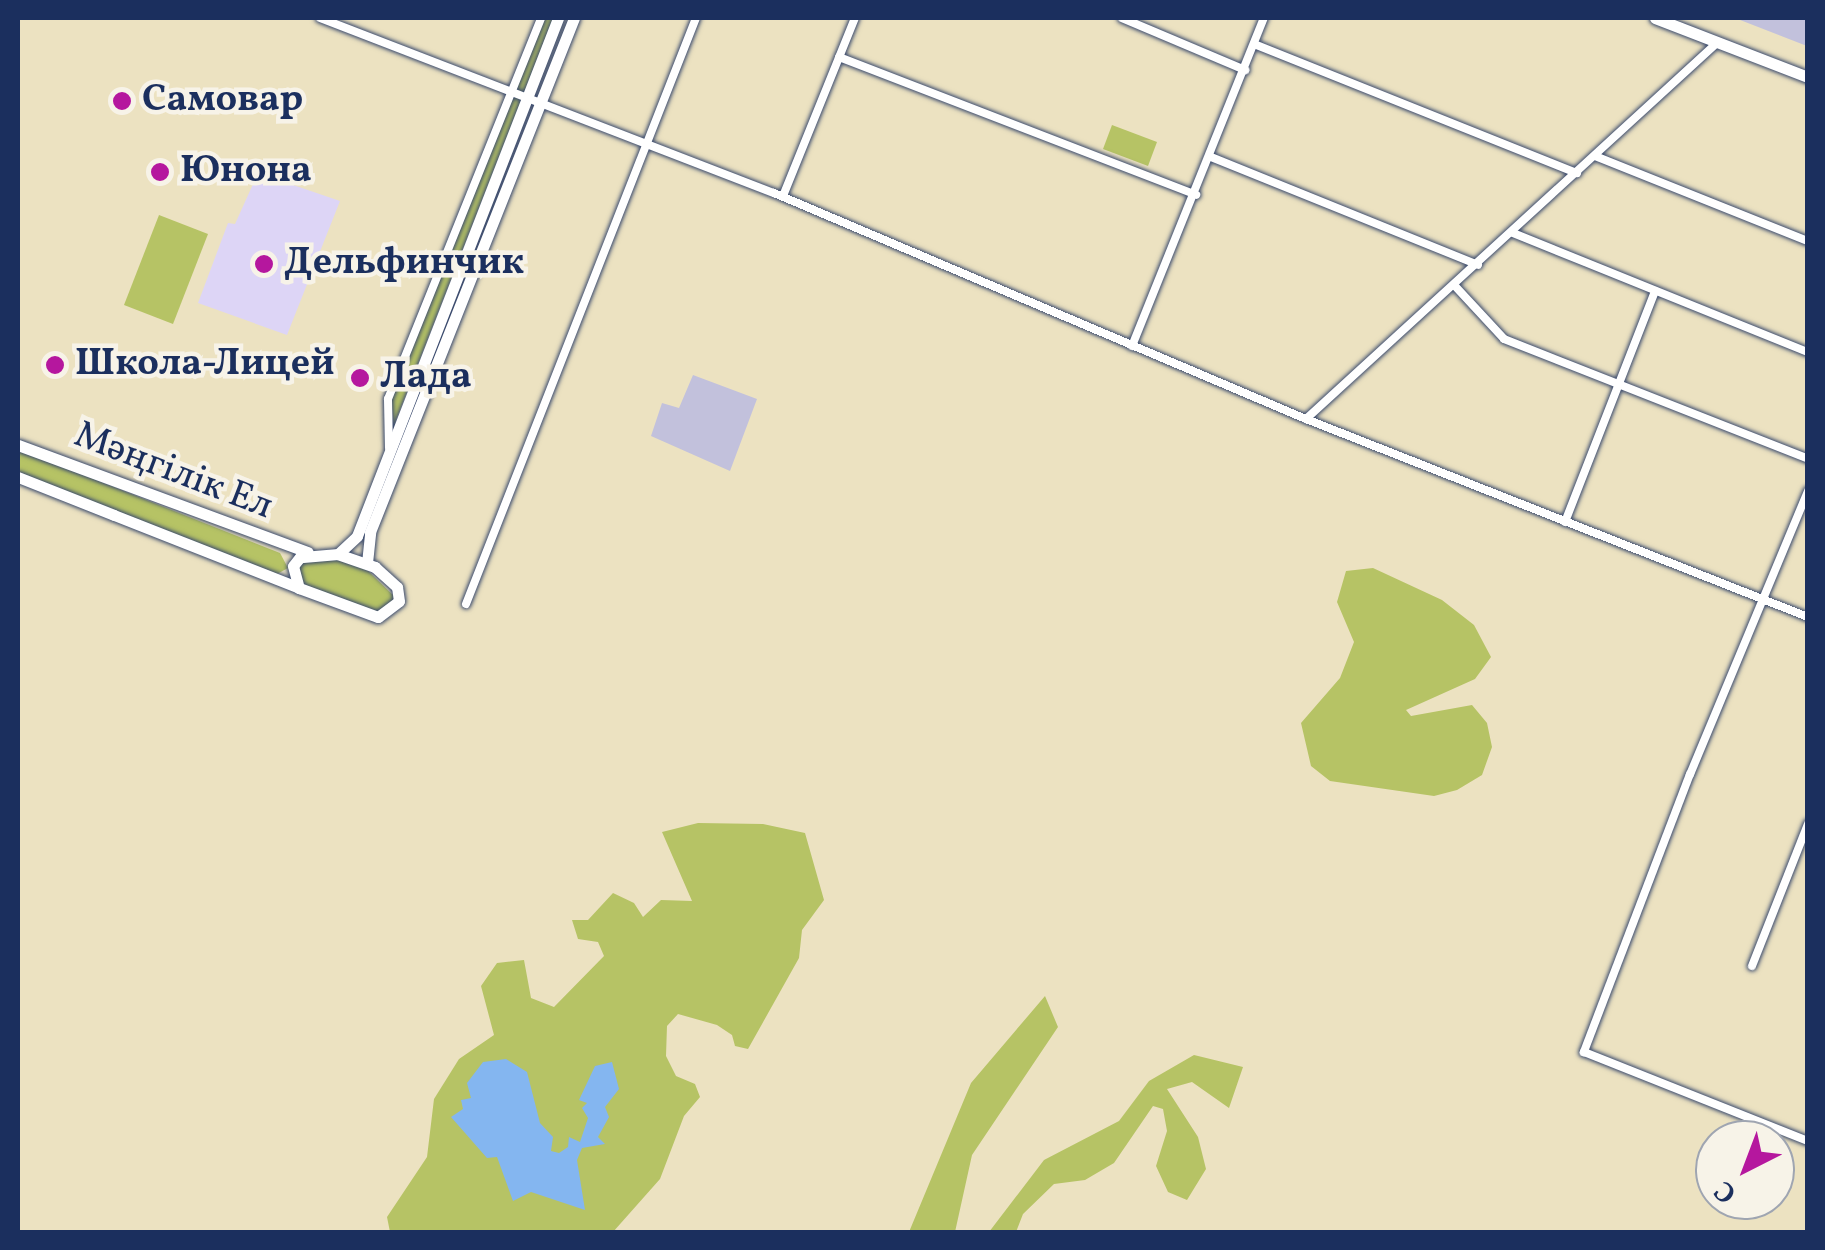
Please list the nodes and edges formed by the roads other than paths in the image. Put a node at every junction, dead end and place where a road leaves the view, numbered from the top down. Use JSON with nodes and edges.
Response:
{"nodes":[{"id":1,"x":320,"y":18,"type":"edge"},
{"id":2,"x":540,"y":18,"type":"edge"},
{"id":3,"x":558,"y":18,"type":"edge"},
{"id":4,"x":574,"y":18,"type":"edge"},
{"id":5,"x":696,"y":18,"type":"edge"},
{"id":6,"x":855,"y":18,"type":"edge"},
{"id":7,"x":1122,"y":18,"type":"edge"},
{"id":8,"x":1264,"y":18,"type":"edge"},
{"id":9,"x":1655,"y":18,"type":"edge"},
{"id":10,"x":1718,"y":42,"type":"junction"},
{"id":11,"x":1254,"y":44,"type":"junction"},
{"id":12,"x":839,"y":57,"type":"junction"},
{"id":13,"x":1245,"y":70,"type":"junction"},
{"id":14,"x":1808,"y":77,"type":"edge"},
{"id":15,"x":511,"y":91,"type":"junction"},
{"id":16,"x":526,"y":97,"type":"junction"},
{"id":17,"x":540,"y":102,"type":"junction"},
{"id":18,"x":646,"y":142,"type":"junction"},
{"id":19,"x":1595,"y":156,"type":"junction"},
{"id":20,"x":1211,"y":157,"type":"junction"},
{"id":21,"x":1578,"y":173,"type":"junction"},
{"id":22,"x":1196,"y":194,"type":"junction"},
{"id":23,"x":783,"y":196,"type":"junction"},
{"id":24,"x":1513,"y":233,"type":"junction"},
{"id":25,"x":1808,"y":241,"type":"edge"},
{"id":26,"x":1478,"y":265,"type":"junction"},
{"id":27,"x":1455,"y":286,"type":"junction"},
{"id":28,"x":1656,"y":290,"type":"junction"},
{"id":29,"x":1132,"y":346,"type":"junction"},
{"id":30,"x":1808,"y":352,"type":"edge"},
{"id":31,"x":1619,"y":386,"type":"junction"},
{"id":32,"x":1306,"y":419,"type":"junction"},
{"id":33,"x":18,"y":444,"type":"edge"},
{"id":34,"x":388,"y":448,"type":"junction"},
{"id":35,"x":1808,"y":459,"type":"edge"},
{"id":36,"x":18,"y":477,"type":"edge"},
{"id":37,"x":1808,"y":491,"type":"edge"},
{"id":38,"x":1565,"y":522,"type":"junction"},
{"id":39,"x":308,"y":552,"type":"junction"},
{"id":40,"x":338,"y":554,"type":"junction"},
{"id":41,"x":368,"y":564,"type":"junction"},
{"id":42,"x":300,"y":588,"type":"junction"},
{"id":43,"x":1764,"y":600,"type":"junction"},
{"id":44,"x":466,"y":604,"type":"dead end"},
{"id":45,"x":1808,"y":617,"type":"edge"},
{"id":46,"x":1808,"y":824,"type":"edge"},
{"id":47,"x":1752,"y":966,"type":"dead end"},
{"id":48,"x":1808,"y":1140,"type":"edge"}],
"edges":[{"from":1,"to":15,"type":"street"},
{"from":2,"to":15,"type":"street"},
{"from":3,"to":16,"type":"street"},
{"from":4,"to":17,"type":"street"},
{"from":5,"to":18,"type":"street"},
{"from":6,"to":12,"type":"street"},
{"from":7,"to":13,"type":"street"},
{"from":8,"to":11,"type":"street"},
{"from":9,"to":10,"type":"street"},
{"from":10,"to":14,"type":"street"},
{"from":10,"to":19,"type":"street"},
{"from":11,"to":13,"type":"street"},
{"from":11,"to":21,"type":"street"},
{"from":12,"to":22,"type":"street"},
{"from":12,"to":23,"type":"street"},
{"from":13,"to":20,"type":"street"},
{"from":15,"to":16,"type":"street"},
{"from":15,"to":34,"type":"street"},
{"from":16,"to":17,"type":"street"},
{"from":16,"to":34,"type":"street"},
{"from":17,"to":18,"type":"street"},
{"from":17,"to":41,"type":"street"},
{"from":18,"to":23,"type":"street"},
{"from":18,"to":44,"type":"street"},
{"from":19,"to":21,"type":"street"},
{"from":19,"to":25,"type":"street"},
{"from":20,"to":22,"type":"street"},
{"from":20,"to":26,"type":"street"},
{"from":21,"to":24,"type":"street"},
{"from":22,"to":29,"type":"street"},
{"from":23,"to":29,"type":"street"},
{"from":24,"to":26,"type":"street"},
{"from":24,"to":28,"type":"street"},
{"from":26,"to":27,"type":"street"},
{"from":27,"to":31,"type":"street"},
{"from":27,"to":32,"type":"street"},
{"from":28,"to":30,"type":"street"},
{"from":28,"to":31,"type":"street"},
{"from":29,"to":32,"type":"street"},
{"from":31,"to":35,"type":"street"},
{"from":31,"to":38,"type":"street"},
{"from":32,"to":38,"type":"street"},
{"from":33,"to":39,"type":"street","name":"Мәңгілік Ел"},
{"from":34,"to":40,"type":"street"},
{"from":36,"to":42,"type":"street"},
{"from":37,"to":43,"type":"street"},
{"from":38,"to":43,"type":"street"},
{"from":39,"to":40,"type":"street","name":"Мәңгілік Ел"},
{"from":39,"to":42,"type":"street"},
{"from":40,"to":41,"type":"street","name":"Мәңгілік Ел"},
{"from":41,"to":42,"type":"street"},
{"from":43,"to":45,"type":"street"},
{"from":43,"to":48,"type":"street"},
{"from":46,"to":47,"type":"street"}]}
